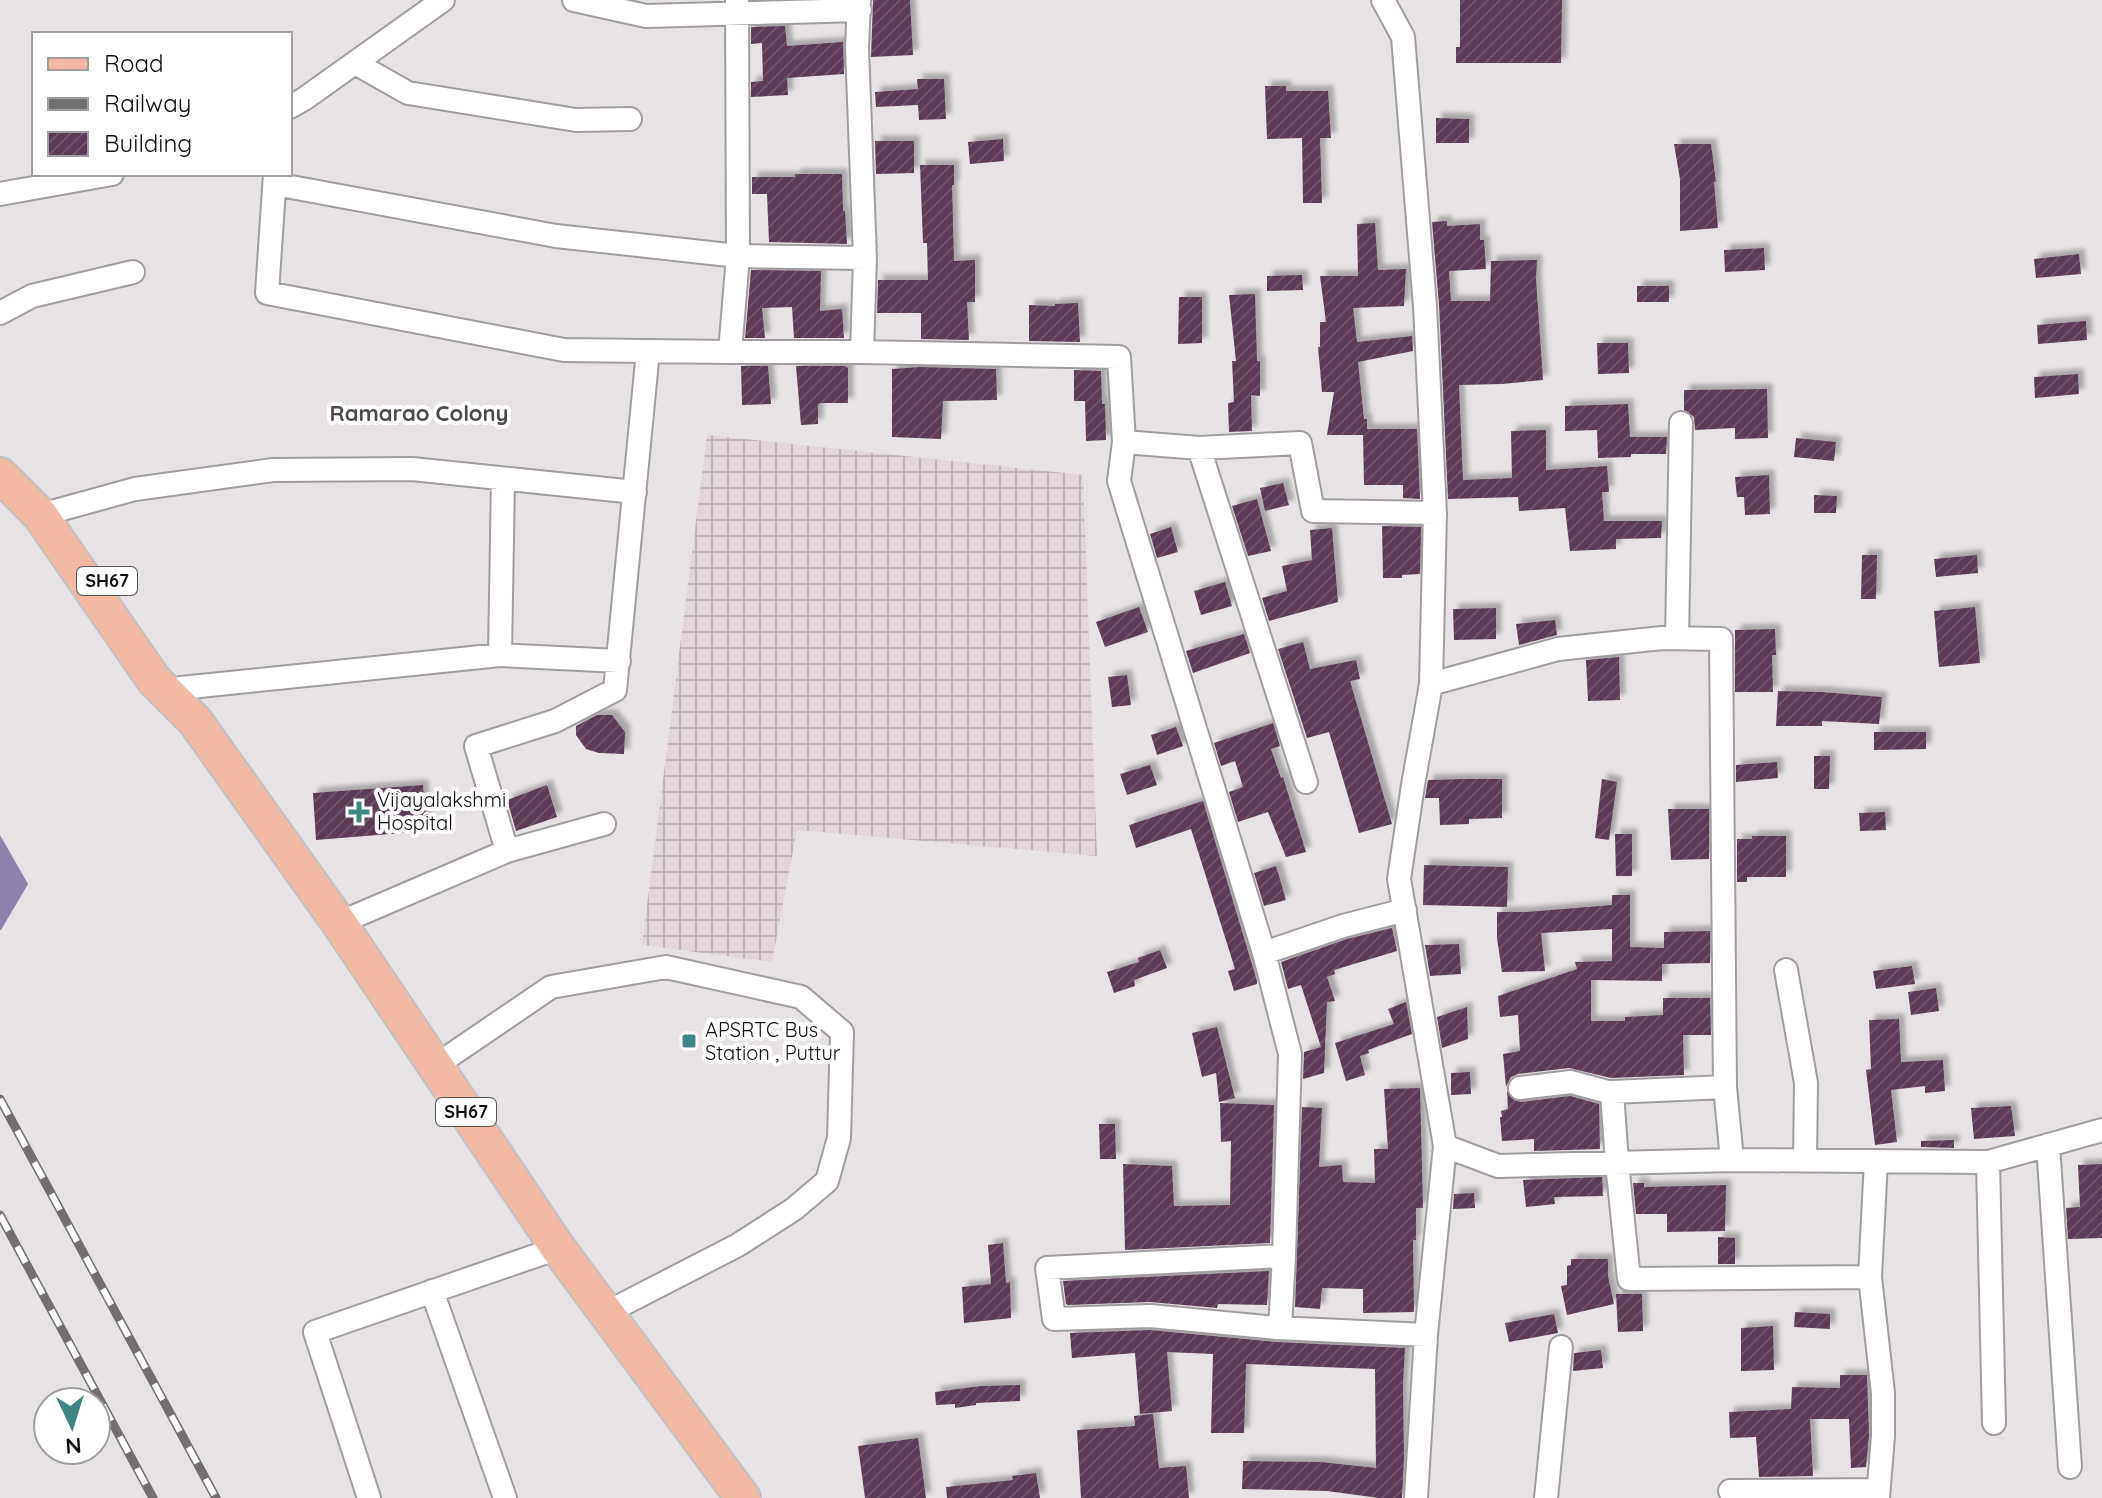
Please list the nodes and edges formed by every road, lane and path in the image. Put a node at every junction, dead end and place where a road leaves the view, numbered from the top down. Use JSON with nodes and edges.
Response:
{"nodes":[{"id":1,"x":443,"y":0,"type":"edge"},
{"id":2,"x":574,"y":0,"type":"edge"},
{"id":3,"x":1383,"y":0,"type":"edge"},
{"id":4,"x":860,"y":5,"type":"edge"},
{"id":5,"x":737,"y":7,"type":"edge"},
{"id":6,"x":355,"y":63,"type":"junction"},
{"id":7,"x":292,"y":106,"type":"edge"},
{"id":8,"x":630,"y":119,"type":"dead end"},
{"id":9,"x":101,"y":176,"type":"edge"},
{"id":10,"x":275,"y":179,"type":"edge"},
{"id":11,"x":0,"y":194,"type":"edge"},
{"id":12,"x":738,"y":256,"type":"junction"},
{"id":13,"x":865,"y":258,"type":"junction"},
{"id":14,"x":133,"y":272,"type":"dead end"},
{"id":15,"x":0,"y":313,"type":"edge"},
{"id":16,"x":648,"y":351,"type":"junction"},
{"id":17,"x":730,"y":352,"type":"junction"},
{"id":18,"x":862,"y":352,"type":"junction"},
{"id":19,"x":1681,"y":423,"type":"dead end"},
{"id":20,"x":1124,"y":442,"type":"junction"},
{"id":21,"x":1199,"y":448,"type":"junction"},
{"id":22,"x":0,"y":453,"type":"edge"},
{"id":23,"x":0,"y":475,"type":"edge"},
{"id":24,"x":503,"y":479,"type":"junction"},
{"id":25,"x":635,"y":492,"type":"junction"},
{"id":26,"x":55,"y":511,"type":"junction"},
{"id":27,"x":1435,"y":513,"type":"junction"},
{"id":28,"x":1677,"y":638,"type":"junction"},
{"id":29,"x":500,"y":655,"type":"junction"},
{"id":30,"x":619,"y":661,"type":"junction"},
{"id":31,"x":168,"y":684,"type":"junction"},
{"id":32,"x":1431,"y":684,"type":"junction"},
{"id":33,"x":1306,"y":782,"type":"dead end"},
{"id":34,"x":604,"y":824,"type":"dead end"},
{"id":35,"x":507,"y":851,"type":"junction"},
{"id":36,"x":1405,"y":910,"type":"junction"},
{"id":37,"x":339,"y":923,"type":"junction"},
{"id":38,"x":1264,"y":953,"type":"junction"},
{"id":39,"x":1786,"y":970,"type":"dead end"},
{"id":40,"x":435,"y":1066,"type":"junction"},
{"id":41,"x":1725,"y":1087,"type":"junction"},
{"id":42,"x":1520,"y":1088,"type":"dead end"},
{"id":43,"x":1612,"y":1093,"type":"junction"},
{"id":44,"x":2102,"y":1130,"type":"edge"},
{"id":45,"x":2048,"y":1145,"type":"junction"},
{"id":46,"x":1445,"y":1146,"type":"junction"},
{"id":47,"x":1805,"y":1159,"type":"junction"},
{"id":48,"x":1732,"y":1160,"type":"junction"},
{"id":49,"x":1876,"y":1161,"type":"junction"},
{"id":50,"x":1988,"y":1162,"type":"junction"},
{"id":51,"x":1617,"y":1163,"type":"junction"},
{"id":52,"x":558,"y":1248,"type":"junction"},
{"id":53,"x":1284,"y":1256,"type":"junction"},
{"id":54,"x":1870,"y":1277,"type":"junction"},
{"id":55,"x":432,"y":1291,"type":"junction"},
{"id":56,"x":606,"y":1313,"type":"junction"},
{"id":57,"x":1280,"y":1328,"type":"junction"},
{"id":58,"x":1426,"y":1335,"type":"junction"},
{"id":59,"x":1561,"y":1347,"type":"dead end"},
{"id":60,"x":1994,"y":1423,"type":"dead end"},
{"id":61,"x":2070,"y":1467,"type":"dead end"},
{"id":62,"x":1730,"y":1491,"type":"dead end"},
{"id":63,"x":1878,"y":1494,"type":"edge"},
{"id":64,"x":369,"y":1498,"type":"edge"},
{"id":65,"x":505,"y":1498,"type":"edge"},
{"id":66,"x":743,"y":1498,"type":"edge"},
{"id":67,"x":1416,"y":1498,"type":"edge"},
{"id":68,"x":1546,"y":1498,"type":"edge"}],
"edges":[{"from":1,"to":6,"type":"street"},
{"from":2,"to":5,"type":"street"},
{"from":3,"to":27,"type":"street"},
{"from":4,"to":5,"type":"street"},
{"from":4,"to":13,"type":"street"},
{"from":5,"to":12,"type":"street"},
{"from":6,"to":7,"type":"street"},
{"from":6,"to":8,"type":"street"},
{"from":9,"to":11,"type":"street"},
{"from":10,"to":12,"type":"street"},
{"from":10,"to":16,"type":"street"},
{"from":12,"to":13,"type":"street"},
{"from":12,"to":17,"type":"street"},
{"from":13,"to":18,"type":"street"},
{"from":14,"to":15,"type":"street"},
{"from":16,"to":17,"type":"street"},
{"from":16,"to":25,"type":"street"},
{"from":17,"to":18,"type":"street"},
{"from":18,"to":20,"type":"street"},
{"from":19,"to":28,"type":"street"},
{"from":20,"to":21,"type":"street"},
{"from":20,"to":38,"type":"street"},
{"from":21,"to":27,"type":"street"},
{"from":21,"to":33,"type":"street"},
{"from":22,"to":26,"type":"main road","number":"SH67"},
{"from":23,"to":31,"type":"main road","number":"SH67"},
{"from":24,"to":25,"type":"street"},
{"from":24,"to":26,"type":"street"},
{"from":24,"to":29,"type":"street"},
{"from":25,"to":30,"type":"street"},
{"from":26,"to":31,"type":"main road","number":"SH67"},
{"from":27,"to":32,"type":"street"},
{"from":28,"to":32,"type":"street"},
{"from":28,"to":41,"type":"street"},
{"from":29,"to":30,"type":"street"},
{"from":29,"to":31,"type":"street"},
{"from":30,"to":35,"type":"street"},
{"from":31,"to":37,"type":"main road","number":"SH67"},
{"from":32,"to":36,"type":"street"},
{"from":34,"to":35,"type":"street"},
{"from":35,"to":37,"type":"street"},
{"from":36,"to":38,"type":"street"},
{"from":36,"to":46,"type":"street"},
{"from":37,"to":40,"type":"main road","number":"SH67"},
{"from":38,"to":53,"type":"street"},
{"from":39,"to":47,"type":"street"},
{"from":40,"to":52,"type":"main road","number":"SH67"},
{"from":40,"to":56,"type":"street"},
{"from":41,"to":43,"type":"street"},
{"from":41,"to":48,"type":"street"},
{"from":42,"to":43,"type":"street"},
{"from":43,"to":51,"type":"street"},
{"from":44,"to":45,"type":"street"},
{"from":45,"to":50,"type":"street"},
{"from":45,"to":61,"type":"street"},
{"from":46,"to":51,"type":"street"},
{"from":46,"to":58,"type":"street"},
{"from":47,"to":48,"type":"street"},
{"from":47,"to":49,"type":"street"},
{"from":48,"to":51,"type":"street"},
{"from":49,"to":50,"type":"street"},
{"from":49,"to":54,"type":"street"},
{"from":50,"to":60,"type":"street"},
{"from":51,"to":54,"type":"street"},
{"from":52,"to":55,"type":"street"},
{"from":52,"to":56,"type":"main road","number":"SH67"},
{"from":53,"to":57,"type":"street"},
{"from":53,"to":57,"type":"street"},
{"from":54,"to":63,"type":"street"},
{"from":55,"to":64,"type":"street"},
{"from":55,"to":65,"type":"street"},
{"from":56,"to":66,"type":"main road","number":"SH67"},
{"from":57,"to":58,"type":"street"},
{"from":58,"to":67,"type":"street"},
{"from":59,"to":68,"type":"street"},
{"from":62,"to":63,"type":"street"}]}
